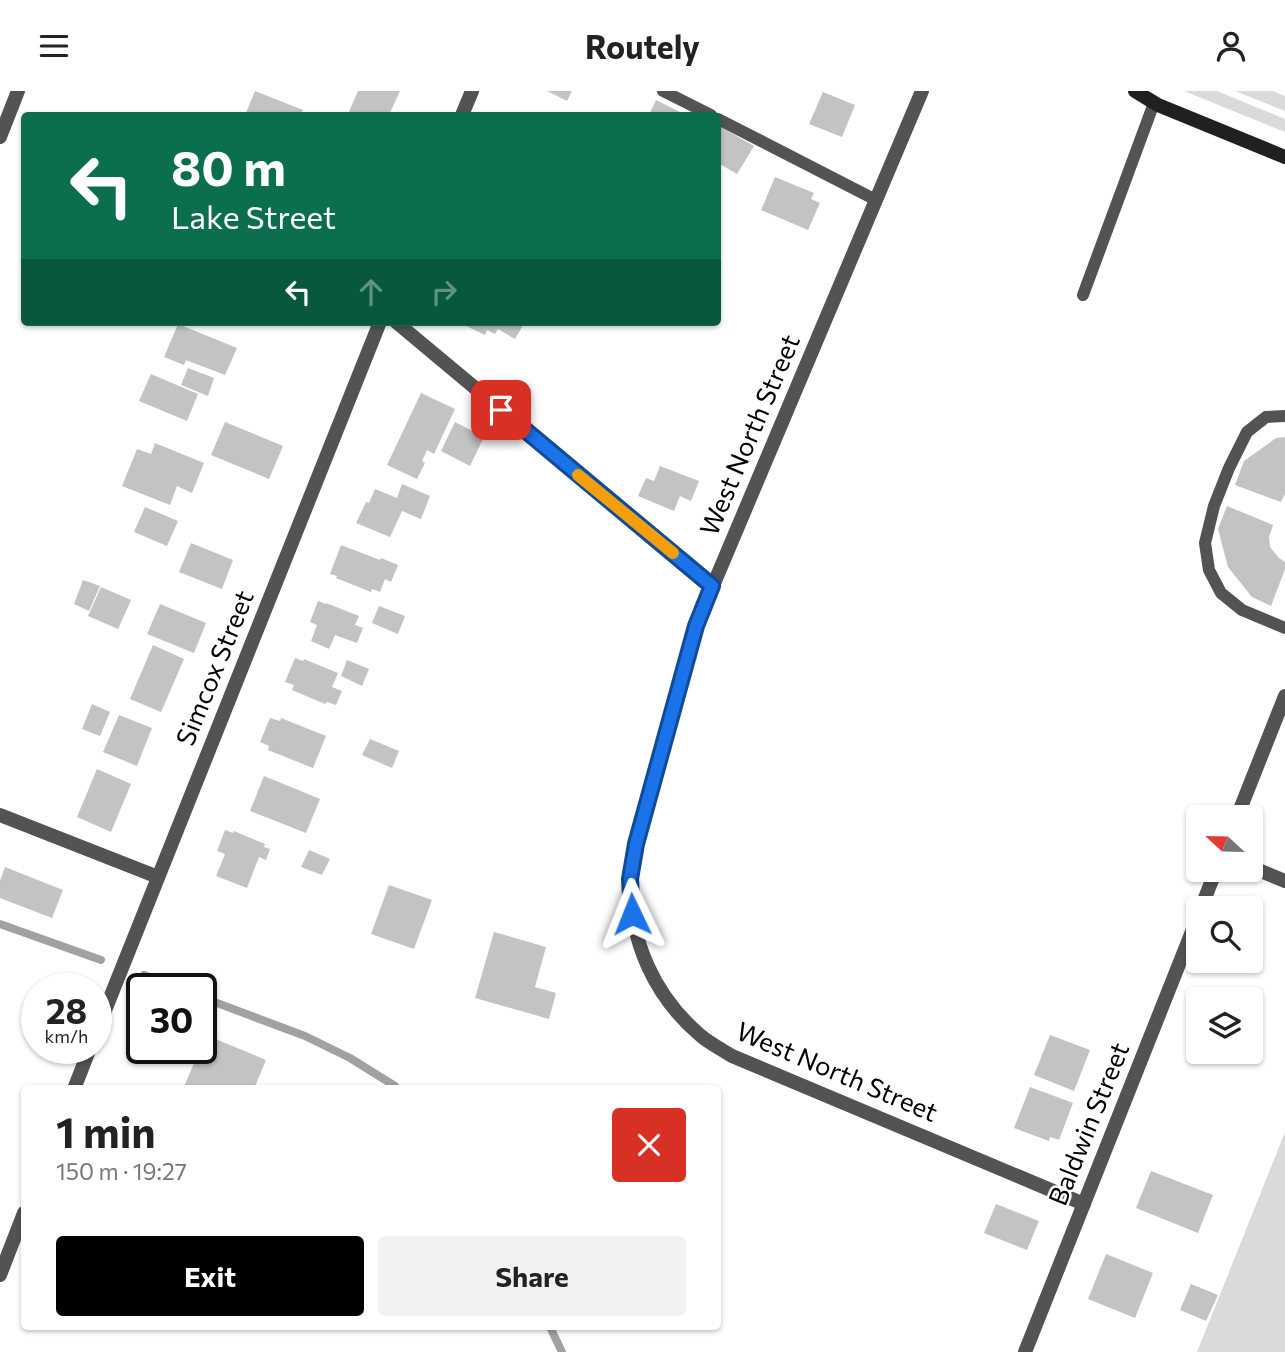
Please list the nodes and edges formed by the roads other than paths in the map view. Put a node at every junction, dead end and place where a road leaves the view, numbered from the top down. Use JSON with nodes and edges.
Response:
{"nodes":[{"id":1,"x":18,"y":91,"type":"edge"},
{"id":2,"x":472,"y":91,"type":"edge"},
{"id":3,"x":663,"y":91,"type":"edge"},
{"id":4,"x":922,"y":91,"type":"edge"},
{"id":5,"x":1135,"y":91,"type":"edge"},
{"id":6,"x":1154,"y":103,"type":"junction"},
{"id":7,"x":463,"y":112,"type":"edge"},
{"id":8,"x":704,"y":112,"type":"edge"},
{"id":9,"x":721,"y":121,"type":"edge"},
{"id":10,"x":0,"y":138,"type":"edge"},
{"id":11,"x":1285,"y":157,"type":"edge"},
{"id":12,"x":876,"y":200,"type":"junction"},
{"id":13,"x":1083,"y":295,"type":"dead end"},
{"id":14,"x":378,"y":326,"type":"edge"},
{"id":15,"x":401,"y":326,"type":"edge"},
{"id":16,"x":1285,"y":416,"type":"edge"},
{"id":17,"x":712,"y":586,"type":"junction"},
{"id":18,"x":1285,"y":628,"type":"edge"},
{"id":19,"x":1285,"y":696,"type":"edge"},
{"id":20,"x":1242,"y":805,"type":"edge"},
{"id":21,"x":0,"y":815,"type":"edge"},
{"id":22,"x":1264,"y":872,"type":"edge"},
{"id":23,"x":158,"y":877,"type":"junction"},
{"id":24,"x":1285,"y":881,"type":"edge"},
{"id":25,"x":1186,"y":947,"type":"edge"},
{"id":26,"x":112,"y":993,"type":"edge"},
{"id":27,"x":84,"y":1064,"type":"edge"},
{"id":28,"x":76,"y":1085,"type":"edge"},
{"id":29,"x":1084,"y":1204,"type":"junction"},
{"id":30,"x":21,"y":1221,"type":"edge"},
{"id":31,"x":0,"y":1275,"type":"edge"},
{"id":32,"x":1025,"y":1352,"type":"edge"}],
"edges":[{"from":1,"to":10,"type":"street"},
{"from":2,"to":7,"type":"street"},
{"from":3,"to":8,"type":"lane"},
{"from":4,"to":12,"type":"street","name":"West North Street"},
{"from":5,"to":6,"type":"main road"},
{"from":6,"to":11,"type":"main road"},
{"from":6,"to":13,"type":"lane"},
{"from":9,"to":12,"type":"lane"},
{"from":12,"to":17,"type":"street","name":"West North Street"},
{"from":14,"to":23,"type":"street","name":"Simcox Street"},
{"from":15,"to":17,"type":"street"},
{"from":16,"to":18,"type":"lane"},
{"from":17,"to":29,"type":"street","name":"West North Street"},
{"from":19,"to":20,"type":"street"},
{"from":21,"to":23,"type":"street"},
{"from":22,"to":24,"type":"street"},
{"from":23,"to":26,"type":"street","name":"Simcox Street"},
{"from":25,"to":29,"type":"street","name":"Baldwin Street"},
{"from":27,"to":28,"type":"street"},
{"from":29,"to":32,"type":"street","name":"Baldwin Street"},
{"from":30,"to":31,"type":"street"}]}
